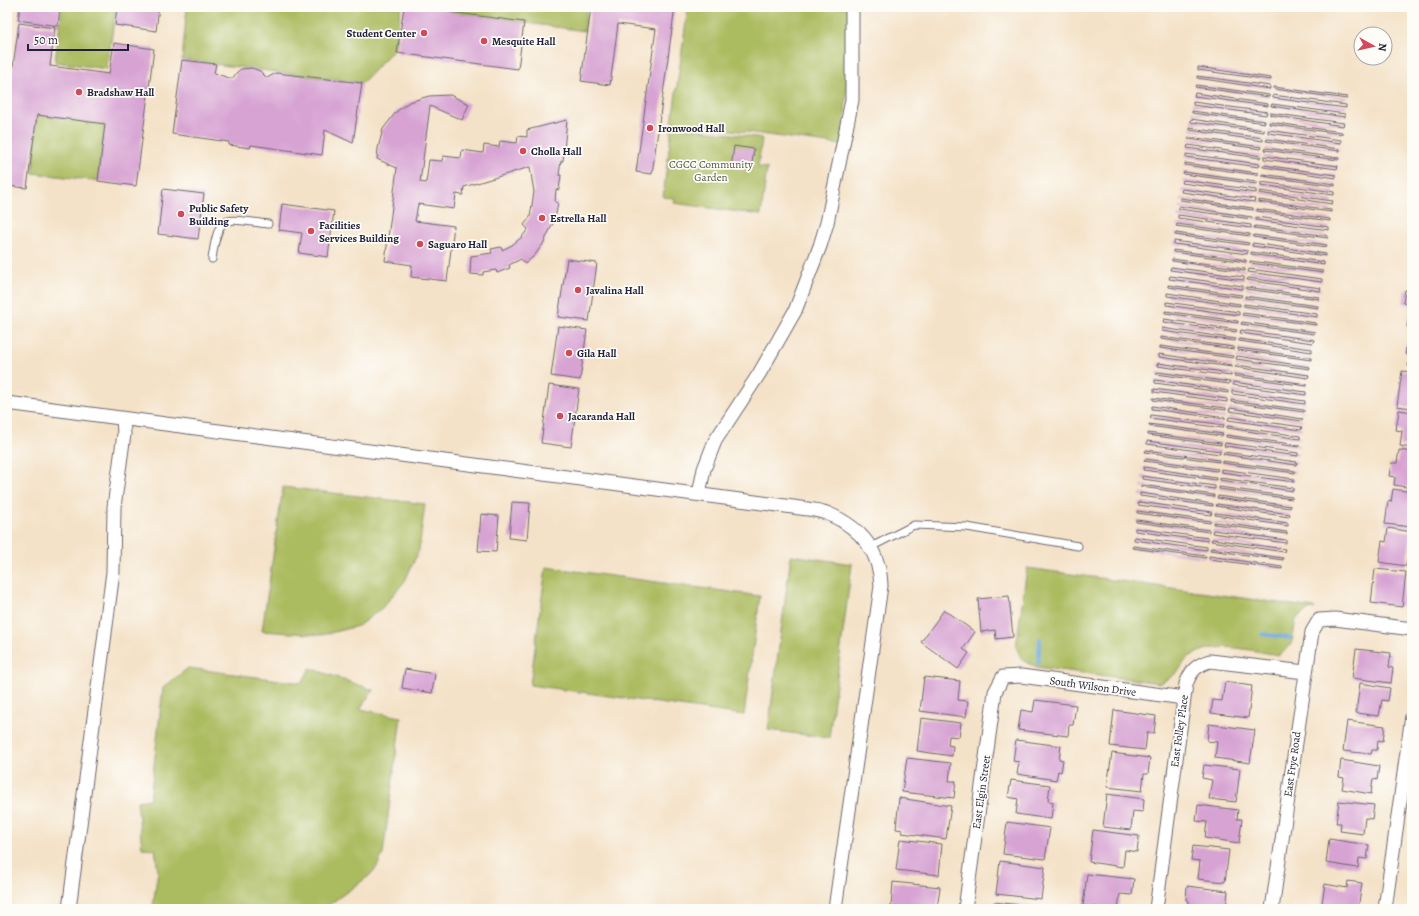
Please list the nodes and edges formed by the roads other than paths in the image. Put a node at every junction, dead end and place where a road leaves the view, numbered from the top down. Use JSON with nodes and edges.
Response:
{"nodes":[{"id":1,"x":852,"y":7,"type":"edge"},
{"id":2,"x":268,"y":224,"type":"dead end"},
{"id":3,"x":212,"y":259,"type":"dead end"},
{"id":4,"x":7,"y":403,"type":"edge"},
{"id":5,"x":123,"y":418,"type":"junction"},
{"id":6,"x":699,"y":494,"type":"junction"},
{"id":7,"x":1078,"y":546,"type":"dead end"},
{"id":8,"x":871,"y":547,"type":"junction"},
{"id":9,"x":1412,"y":629,"type":"edge"},
{"id":10,"x":1305,"y":672,"type":"junction"},
{"id":11,"x":1003,"y":677,"type":"joint"},
{"id":12,"x":1184,"y":698,"type":"junction"},
{"id":13,"x":1412,"y":716,"type":"edge"},
{"id":14,"x":69,"y":909,"type":"edge"},
{"id":15,"x":835,"y":909,"type":"edge"},
{"id":16,"x":965,"y":909,"type":"edge"},
{"id":17,"x":1156,"y":909,"type":"edge"},
{"id":18,"x":1272,"y":909,"type":"edge"},
{"id":19,"x":1385,"y":909,"type":"edge"}],
"edges":[{"from":1,"to":6,"type":"street"},
{"from":2,"to":3,"type":"lane"},
{"from":4,"to":5,"type":"street"},
{"from":5,"to":6,"type":"street"},
{"from":5,"to":14,"type":"street"},
{"from":6,"to":8,"type":"street"},
{"from":7,"to":8,"type":"lane"},
{"from":8,"to":15,"type":"street"},
{"from":9,"to":10,"type":"street","name":"East Frye Road"},
{"from":10,"to":12,"type":"street","name":"East Folley Place"},
{"from":10,"to":18,"type":"street","name":"East Frye Road"},
{"from":11,"to":12,"type":"street","name":"South Wilson Drive"},
{"from":11,"to":16,"type":"street","name":"East Elgin Street"},
{"from":12,"to":17,"type":"street","name":"East Folley Place"},
{"from":13,"to":19,"type":"street"}]}
